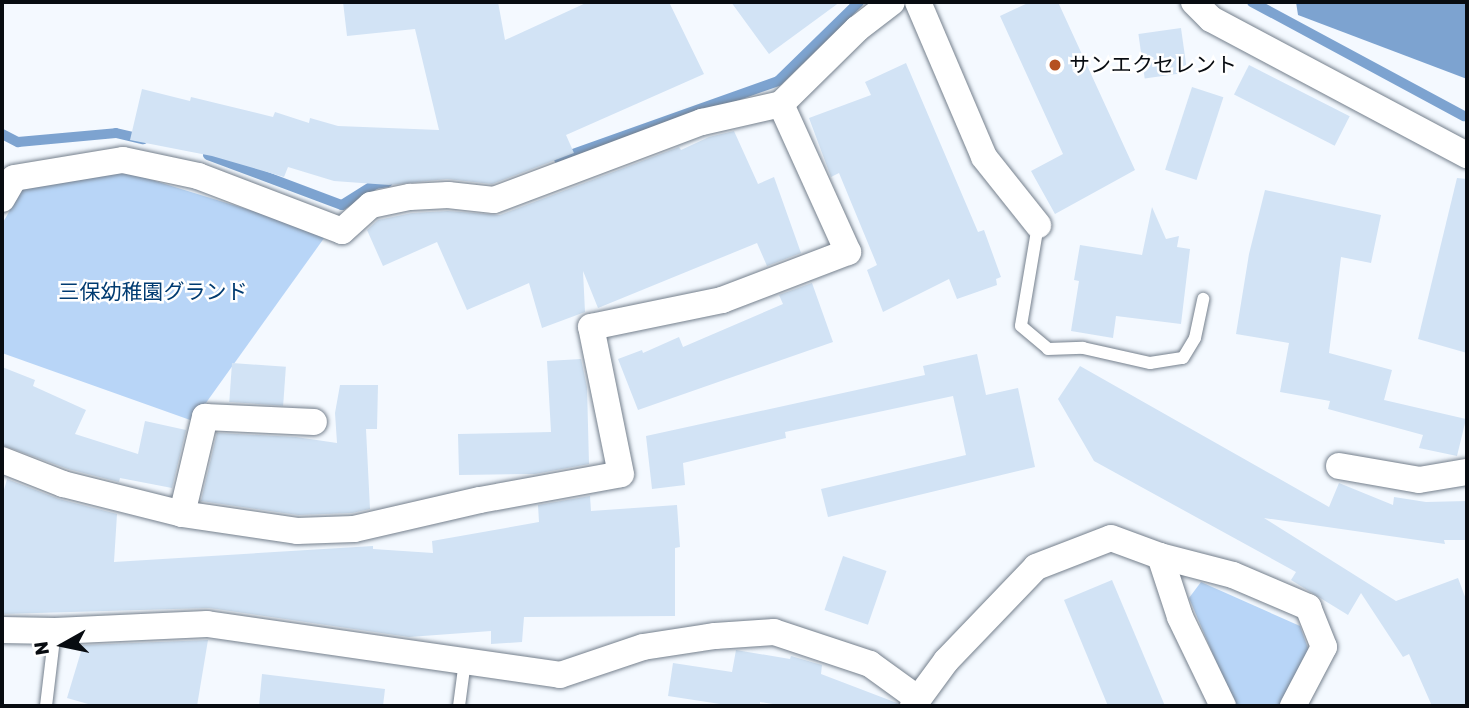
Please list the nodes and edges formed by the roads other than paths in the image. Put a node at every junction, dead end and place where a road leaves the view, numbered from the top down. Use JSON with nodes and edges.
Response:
{"nodes":[{"id":1,"x":892,"y":2,"type":"edge"},
{"id":2,"x":918,"y":2,"type":"edge"},
{"id":3,"x":1194,"y":2,"type":"edge"},
{"id":4,"x":781,"y":104,"type":"junction"},
{"id":5,"x":1467,"y":139,"type":"edge"},
{"id":6,"x":1440,"y":142,"type":"junction"},
{"id":7,"x":1467,"y":155,"type":"edge"},
{"id":8,"x":2,"y":200,"type":"edge"},
{"id":9,"x":1038,"y":225,"type":"joint"},
{"id":10,"x":1203,"y":299,"type":"dead end"},
{"id":11,"x":314,"y":422,"type":"dead end"},
{"id":12,"x":2,"y":460,"type":"edge"},
{"id":13,"x":1339,"y":466,"type":"dead end"},
{"id":14,"x":1467,"y":472,"type":"edge"},
{"id":15,"x":182,"y":514,"type":"junction"},
{"id":16,"x":1160,"y":556,"type":"junction"},
{"id":17,"x":2,"y":630,"type":"edge"},
{"id":18,"x":55,"y":631,"type":"junction"},
{"id":19,"x":465,"y":661,"type":"junction"},
{"id":20,"x":915,"y":702,"type":"edge"},
{"id":21,"x":46,"y":706,"type":"edge"},
{"id":22,"x":459,"y":706,"type":"edge"},
{"id":23,"x":1223,"y":706,"type":"edge"},
{"id":24,"x":1293,"y":706,"type":"edge"}],
"edges":[{"from":1,"to":4,"type":"street"},
{"from":2,"to":9,"type":"street"},
{"from":3,"to":6,"type":"street"},
{"from":4,"to":8,"type":"street"},
{"from":4,"to":15,"type":"street"},
{"from":5,"to":6,"type":"street"},
{"from":6,"to":7,"type":"street"},
{"from":9,"to":10,"type":"lane"},
{"from":11,"to":15,"type":"street"},
{"from":12,"to":15,"type":"street"},
{"from":13,"to":14,"type":"street"},
{"from":16,"to":20,"type":"street"},
{"from":16,"to":23,"type":"street"},
{"from":16,"to":24,"type":"street"},
{"from":17,"to":18,"type":"street"},
{"from":18,"to":19,"type":"street"},
{"from":18,"to":21,"type":"lane"},
{"from":19,"to":20,"type":"street"},
{"from":19,"to":22,"type":"lane"}]}
